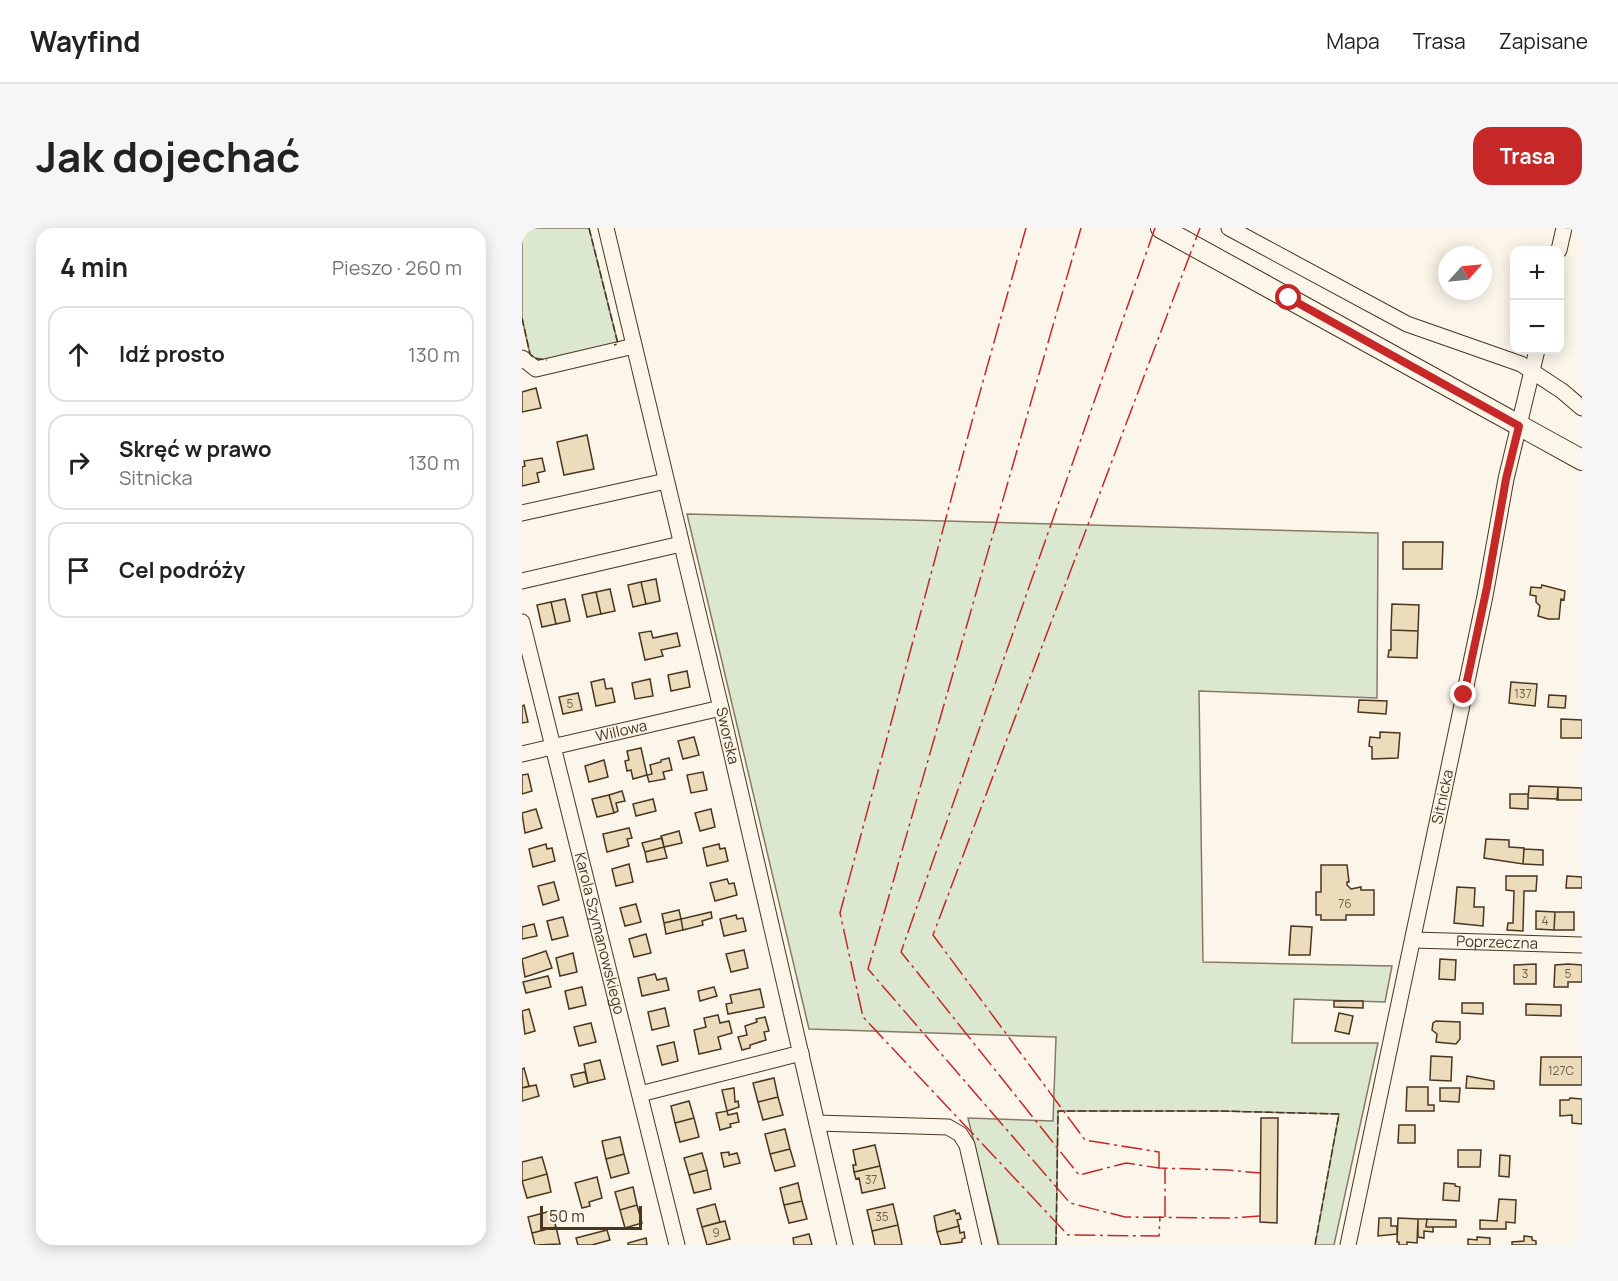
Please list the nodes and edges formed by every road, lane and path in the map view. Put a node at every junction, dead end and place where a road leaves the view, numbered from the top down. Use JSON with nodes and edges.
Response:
{"nodes":[{"id":1,"x":606,"y":228,"type":"edge"},
{"id":2,"x":1161,"y":228,"type":"edge"},
{"id":3,"x":1229,"y":228,"type":"edge"},
{"id":4,"x":1564,"y":228,"type":"edge"},
{"id":5,"x":1560,"y":246,"type":"edge"},
{"id":6,"x":634,"y":346,"type":"junction"},
{"id":7,"x":1536,"y":354,"type":"edge"},
{"id":8,"x":522,"y":358,"type":"edge"},
{"id":9,"x":1532,"y":369,"type":"junction"},
{"id":10,"x":1582,"y":408,"type":"edge"},
{"id":11,"x":1519,"y":426,"type":"junction"},
{"id":12,"x":1582,"y":460,"type":"edge"},
{"id":13,"x":666,"y":481,"type":"junction"},
{"id":14,"x":522,"y":513,"type":"edge"},
{"id":15,"x":681,"y":544,"type":"junction"},
{"id":16,"x":522,"y":581,"type":"edge"},
{"id":17,"x":522,"y":622,"type":"edge"},
{"id":18,"x":721,"y":708,"type":"junction"},
{"id":19,"x":552,"y":748,"type":"junction"},
{"id":20,"x":522,"y":754,"type":"edge"},
{"id":21,"x":1413,"y":940,"type":"junction"},
{"id":22,"x":1582,"y":945,"type":"edge"},
{"id":23,"x":801,"y":1053,"type":"junction"},
{"id":24,"x":640,"y":1094,"type":"junction"},
{"id":25,"x":817,"y":1123,"type":"junction"},
{"id":26,"x":677,"y":1245,"type":"edge"},
{"id":27,"x":845,"y":1245,"type":"edge"},
{"id":28,"x":990,"y":1245,"type":"edge"},
{"id":29,"x":1348,"y":1245,"type":"edge"}],
"edges":[{"from":1,"to":6,"type":"street","name":"Sworska"},
{"from":2,"to":11,"type":"main road"},
{"from":3,"to":9,"type":"street"},
{"from":4,"to":5,"type":"street"},
{"from":6,"to":8,"type":"street"},
{"from":6,"to":13,"type":"street","name":"Sworska"},
{"from":7,"to":9,"type":"street","name":"Sitnicka"},
{"from":9,"to":10,"type":"street"},
{"from":9,"to":11,"type":"street","name":"Sitnicka"},
{"from":11,"to":12,"type":"main road"},
{"from":11,"to":21,"type":"street","name":"Sitnicka"},
{"from":13,"to":14,"type":"street"},
{"from":13,"to":15,"type":"street","name":"Sworska"},
{"from":15,"to":16,"type":"street"},
{"from":15,"to":18,"type":"street","name":"Sworska"},
{"from":17,"to":19,"type":"street","name":"Karola Szymanowskiego"},
{"from":18,"to":19,"type":"street","name":"Willowa"},
{"from":18,"to":23,"type":"street","name":"Sworska"},
{"from":19,"to":20,"type":"street","name":"Willowa"},
{"from":19,"to":24,"type":"street","name":"Karola Szymanowskiego"},
{"from":21,"to":22,"type":"street","name":"Poprzeczna"},
{"from":21,"to":29,"type":"street","name":"Sitnicka"},
{"from":23,"to":24,"type":"street"},
{"from":23,"to":25,"type":"street","name":"Sworska"},
{"from":24,"to":26,"type":"street","name":"Karola Szymanowskiego"},
{"from":25,"to":27,"type":"street","name":"Sworska"},
{"from":25,"to":28,"type":"street"}]}
